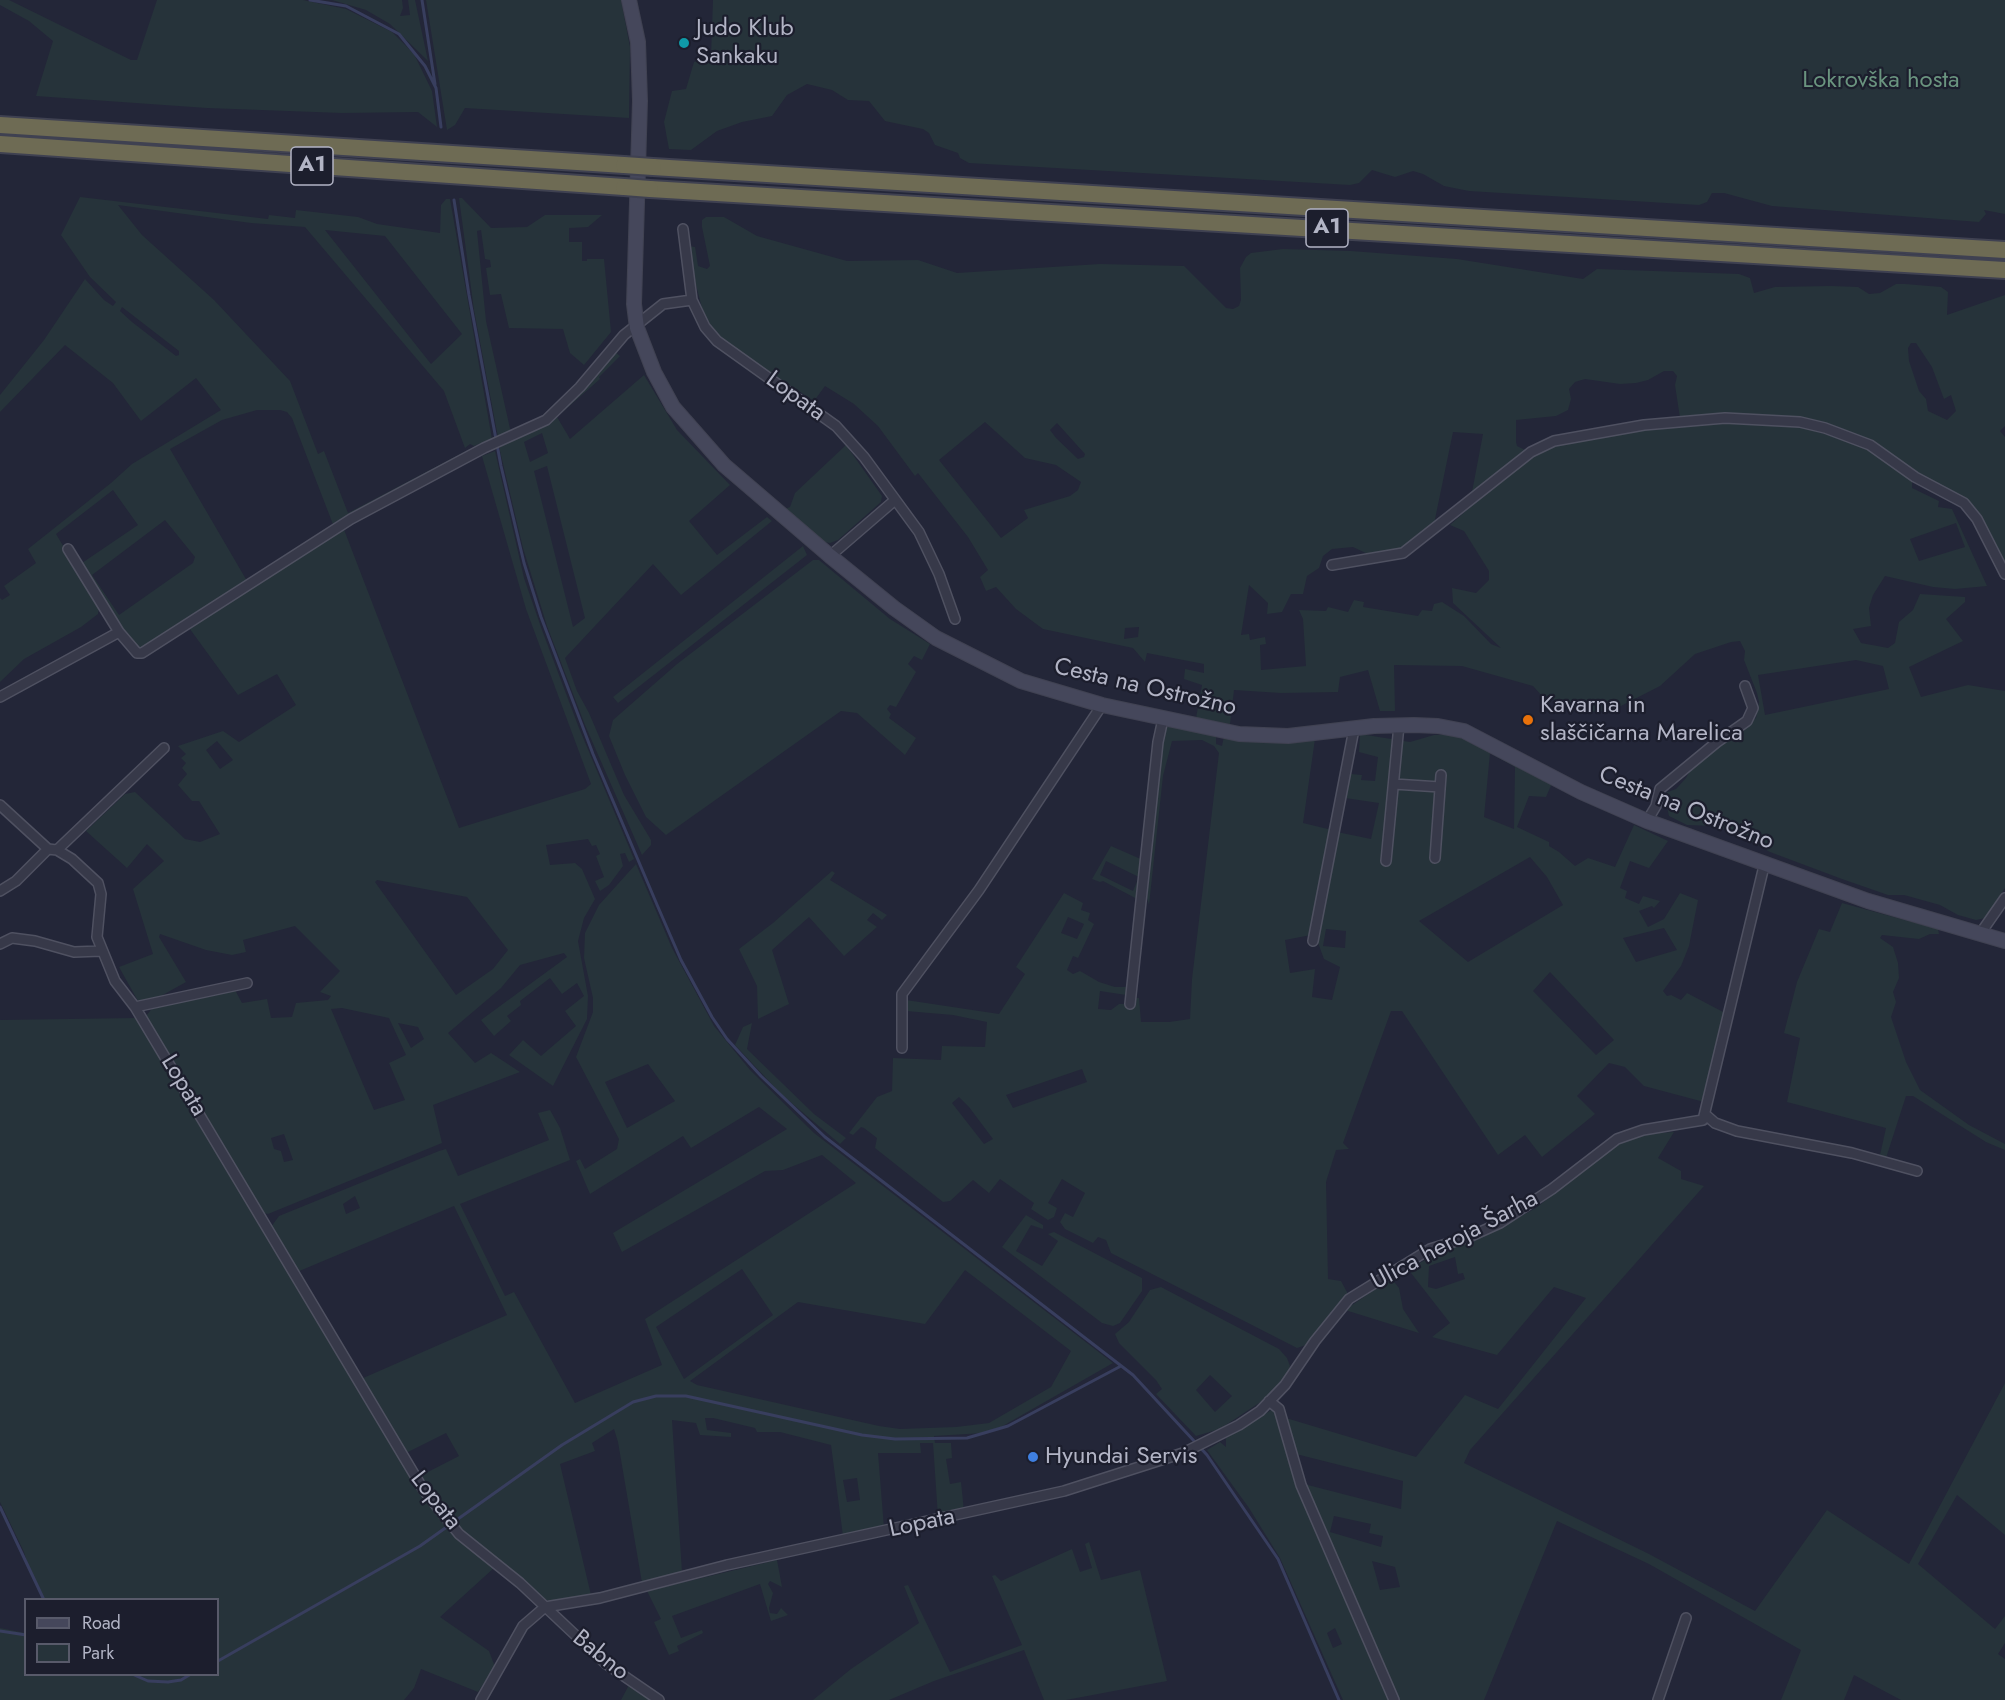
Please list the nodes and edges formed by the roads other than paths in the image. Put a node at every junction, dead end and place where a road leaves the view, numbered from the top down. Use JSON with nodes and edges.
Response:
{"nodes":[{"id":1,"x":630,"y":0,"type":"edge"},
{"id":2,"x":0,"y":125,"type":"edge"},
{"id":3,"x":0,"y":144,"type":"edge"},
{"id":4,"x":683,"y":229,"type":"dead end"},
{"id":5,"x":2005,"y":250,"type":"edge"},
{"id":6,"x":2005,"y":270,"type":"edge"},
{"id":7,"x":692,"y":300,"type":"junction"},
{"id":8,"x":637,"y":328,"type":"junction"},
{"id":9,"x":895,"y":500,"type":"junction"},
{"id":10,"x":68,"y":549,"type":"dead end"},
{"id":11,"x":830,"y":556,"type":"junction"},
{"id":12,"x":1332,"y":565,"type":"dead end"},
{"id":13,"x":2005,"y":574,"type":"edge"},
{"id":14,"x":955,"y":619,"type":"dead end"},
{"id":15,"x":119,"y":632,"type":"junction"},
{"id":16,"x":1745,"y":686,"type":"dead end"},
{"id":17,"x":0,"y":697,"type":"edge"},
{"id":18,"x":1102,"y":705,"type":"junction"},
{"id":19,"x":1163,"y":719,"type":"junction"},
{"id":20,"x":1399,"y":725,"type":"junction"},
{"id":21,"x":1354,"y":729,"type":"junction"},
{"id":22,"x":164,"y":748,"type":"dead end"},
{"id":23,"x":1442,"y":774,"type":"dead end"},
{"id":24,"x":1394,"y":784,"type":"junction"},
{"id":25,"x":1440,"y":787,"type":"junction"},
{"id":26,"x":0,"y":806,"type":"edge"},
{"id":27,"x":1647,"y":821,"type":"junction"},
{"id":28,"x":53,"y":850,"type":"junction"},
{"id":29,"x":1435,"y":858,"type":"dead end"},
{"id":30,"x":1386,"y":861,"type":"dead end"},
{"id":31,"x":1764,"y":866,"type":"junction"},
{"id":32,"x":0,"y":891,"type":"edge"},
{"id":33,"x":2005,"y":898,"type":"edge"},
{"id":34,"x":1984,"y":928,"type":"junction"},
{"id":35,"x":1313,"y":941,"type":"dead end"},
{"id":36,"x":2005,"y":941,"type":"edge"},
{"id":37,"x":0,"y":944,"type":"edge"},
{"id":38,"x":101,"y":951,"type":"junction"},
{"id":39,"x":247,"y":983,"type":"dead end"},
{"id":40,"x":1130,"y":1004,"type":"dead end"},
{"id":41,"x":135,"y":1007,"type":"junction"},
{"id":42,"x":902,"y":1048,"type":"dead end"},
{"id":43,"x":1707,"y":1116,"type":"junction"},
{"id":44,"x":1917,"y":1171,"type":"dead end"},
{"id":45,"x":1269,"y":1401,"type":"junction"},
{"id":46,"x":1209,"y":1439,"type":"joint"},
{"id":47,"x":544,"y":1607,"type":"junction"},
{"id":48,"x":1686,"y":1618,"type":"dead end"},
{"id":49,"x":481,"y":1700,"type":"edge"},
{"id":50,"x":659,"y":1700,"type":"edge"},
{"id":51,"x":1394,"y":1700,"type":"edge"},
{"id":52,"x":1658,"y":1700,"type":"edge"}],
"edges":[{"from":1,"to":8,"type":"street","name":"Cesta na Ostrožno"},
{"from":2,"to":5,"type":"highway","number":"A1","bridge":true},
{"from":3,"to":6,"type":"highway","number":"A1","bridge":true},
{"from":4,"to":7,"type":"street","name":"Lopata"},
{"from":7,"to":8,"type":"street"},
{"from":7,"to":9,"type":"street","name":"Lopata"},
{"from":8,"to":11,"type":"street","name":"Cesta na Ostrožno"},
{"from":8,"to":15,"type":"street"},
{"from":9,"to":11,"type":"street"},
{"from":9,"to":14,"type":"street","name":"Lopata"},
{"from":10,"to":15,"type":"street"},
{"from":11,"to":18,"type":"street","name":"Cesta na Ostrožno"},
{"from":12,"to":13,"type":"street"},
{"from":15,"to":17,"type":"street"},
{"from":16,"to":27,"type":"street"},
{"from":18,"to":19,"type":"street","name":"Cesta na Ostrožno"},
{"from":18,"to":42,"type":"street"},
{"from":19,"to":21,"type":"street","name":"Cesta na Ostrožno"},
{"from":19,"to":40,"type":"street"},
{"from":20,"to":21,"type":"street","name":"Cesta na Ostrožno"},
{"from":20,"to":24,"type":"street"},
{"from":20,"to":27,"type":"street","name":"Cesta na Ostrožno"},
{"from":21,"to":35,"type":"street"},
{"from":22,"to":28,"type":"street"},
{"from":23,"to":25,"type":"street"},
{"from":24,"to":25,"type":"street"},
{"from":24,"to":30,"type":"street"},
{"from":25,"to":29,"type":"street"},
{"from":26,"to":28,"type":"street","name":"Lopata"},
{"from":27,"to":31,"type":"street","name":"Cesta na Ostrožno"},
{"from":28,"to":32,"type":"street"},
{"from":28,"to":38,"type":"street","name":"Lopata"},
{"from":31,"to":34,"type":"street","name":"Cesta na Ostrožno"},
{"from":31,"to":43,"type":"street"},
{"from":33,"to":34,"type":"street"},
{"from":34,"to":36,"type":"street","name":"Cesta na Ostrožno"},
{"from":37,"to":38,"type":"street"},
{"from":38,"to":41,"type":"street","name":"Lopata"},
{"from":39,"to":41,"type":"street"},
{"from":41,"to":47,"type":"street","name":"Lopata"},
{"from":43,"to":44,"type":"street"},
{"from":43,"to":45,"type":"street","name":"Ulica heroja Šarha"},
{"from":45,"to":46,"type":"street","name":"Ulica heroja Šarha"},
{"from":45,"to":51,"type":"street"},
{"from":46,"to":47,"type":"street","name":"Lopata"},
{"from":47,"to":49,"type":"street"},
{"from":47,"to":50,"type":"street","name":"Babno"},
{"from":48,"to":52,"type":"street"}]}
